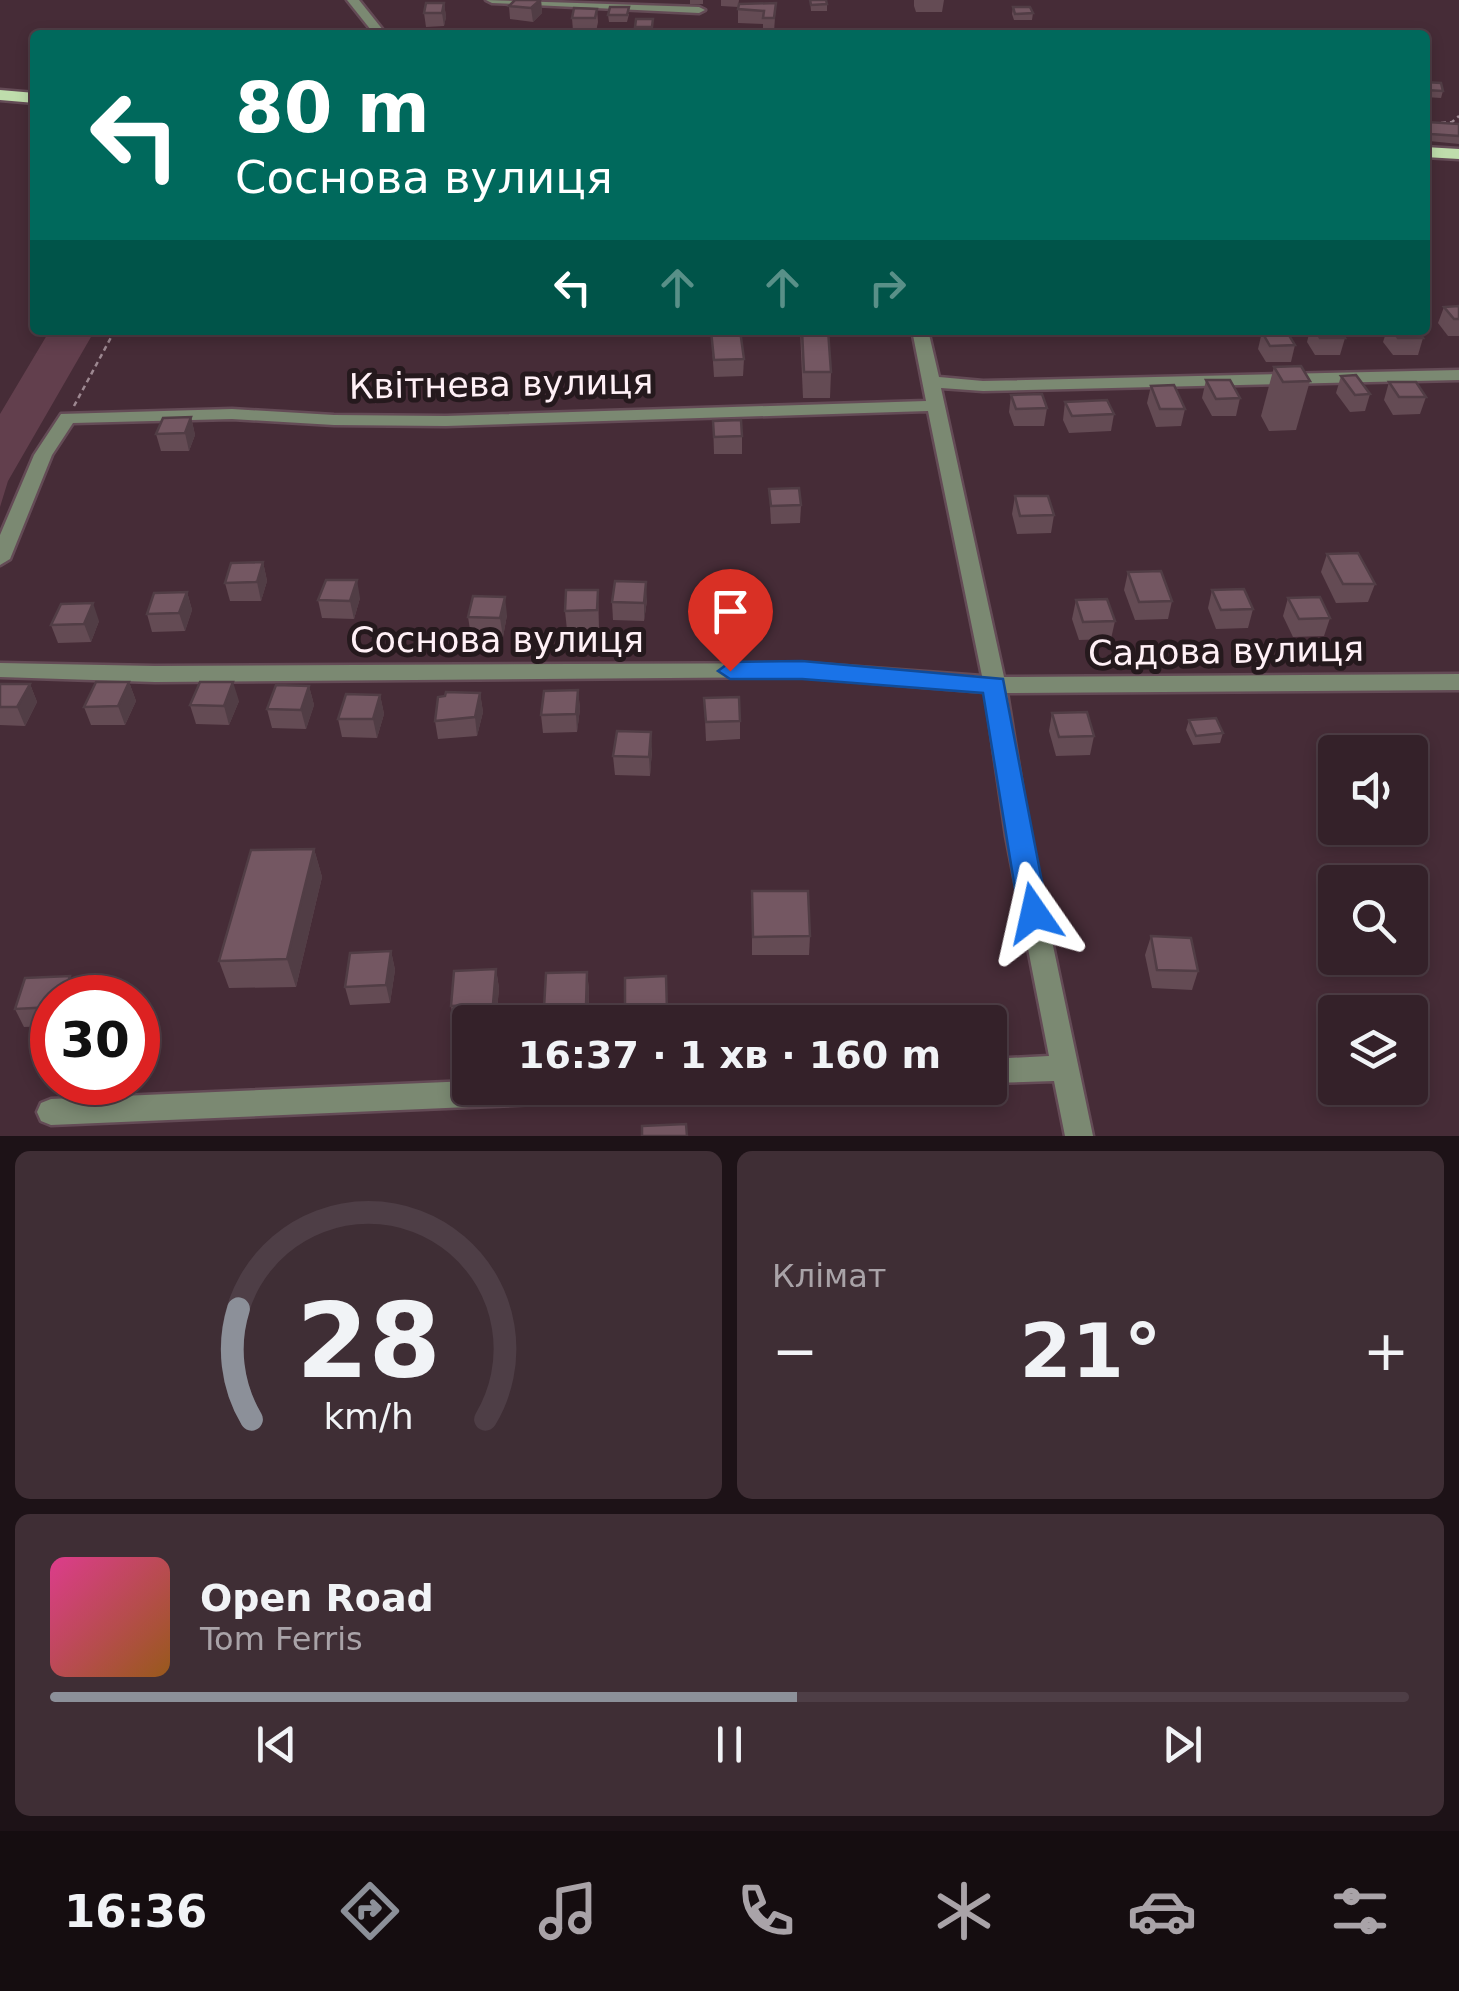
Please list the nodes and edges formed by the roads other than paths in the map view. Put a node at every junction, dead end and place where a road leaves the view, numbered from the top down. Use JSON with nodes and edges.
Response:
{"nodes":[{"id":1,"x":492,"y":0,"type":"edge"},
{"id":2,"x":357,"y":1,"type":"edge"},
{"id":3,"x":700,"y":10,"type":"dead end"},
{"id":4,"x":377,"y":30,"type":"edge"},
{"id":5,"x":0,"y":84,"type":"edge"},
{"id":6,"x":30,"y":87,"type":"edge"},
{"id":7,"x":0,"y":95,"type":"edge"},
{"id":8,"x":30,"y":98,"type":"edge"},
{"id":9,"x":1430,"y":152,"type":"edge"},
{"id":10,"x":1459,"y":154,"type":"edge"},
{"id":11,"x":1430,"y":164,"type":"edge"},
{"id":12,"x":1459,"y":165,"type":"edge"},
{"id":13,"x":921,"y":335,"type":"edge"},
{"id":14,"x":1459,"y":375,"type":"edge"},
{"id":15,"x":934,"y":382,"type":"junction"},
{"id":16,"x":936,"y":406,"type":"junction"},
{"id":17,"x":0,"y":559,"type":"edge"},
{"id":18,"x":0,"y":670,"type":"edge"},
{"id":19,"x":1459,"y":682,"type":"edge"},
{"id":20,"x":994,"y":685,"type":"junction"},
{"id":21,"x":1065,"y":1068,"type":"junction"},
{"id":22,"x":1007,"y":1070,"type":"edge"},
{"id":23,"x":452,"y":1095,"type":"edge"},
{"id":24,"x":51,"y":1112,"type":"dead end"},
{"id":25,"x":1079,"y":1136,"type":"edge"}],
"edges":[{"from":1,"to":3,"type":"street"},
{"from":2,"to":4,"type":"street"},
{"from":5,"to":6,"type":"main road"},
{"from":7,"to":8,"type":"main road"},
{"from":9,"to":10,"type":"main road"},
{"from":11,"to":12,"type":"main road"},
{"from":13,"to":15,"type":"street"},
{"from":14,"to":15,"type":"street"},
{"from":15,"to":16,"type":"street"},
{"from":16,"to":17,"type":"street","name":"Квітнева вулиця"},
{"from":16,"to":20,"type":"street"},
{"from":18,"to":20,"type":"street","name":"Соснова вулиця"},
{"from":19,"to":20,"type":"street","name":"Садова вулиця"},
{"from":20,"to":21,"type":"street"},
{"from":21,"to":22,"type":"street"},
{"from":21,"to":25,"type":"street"},
{"from":23,"to":24,"type":"street"}]}
